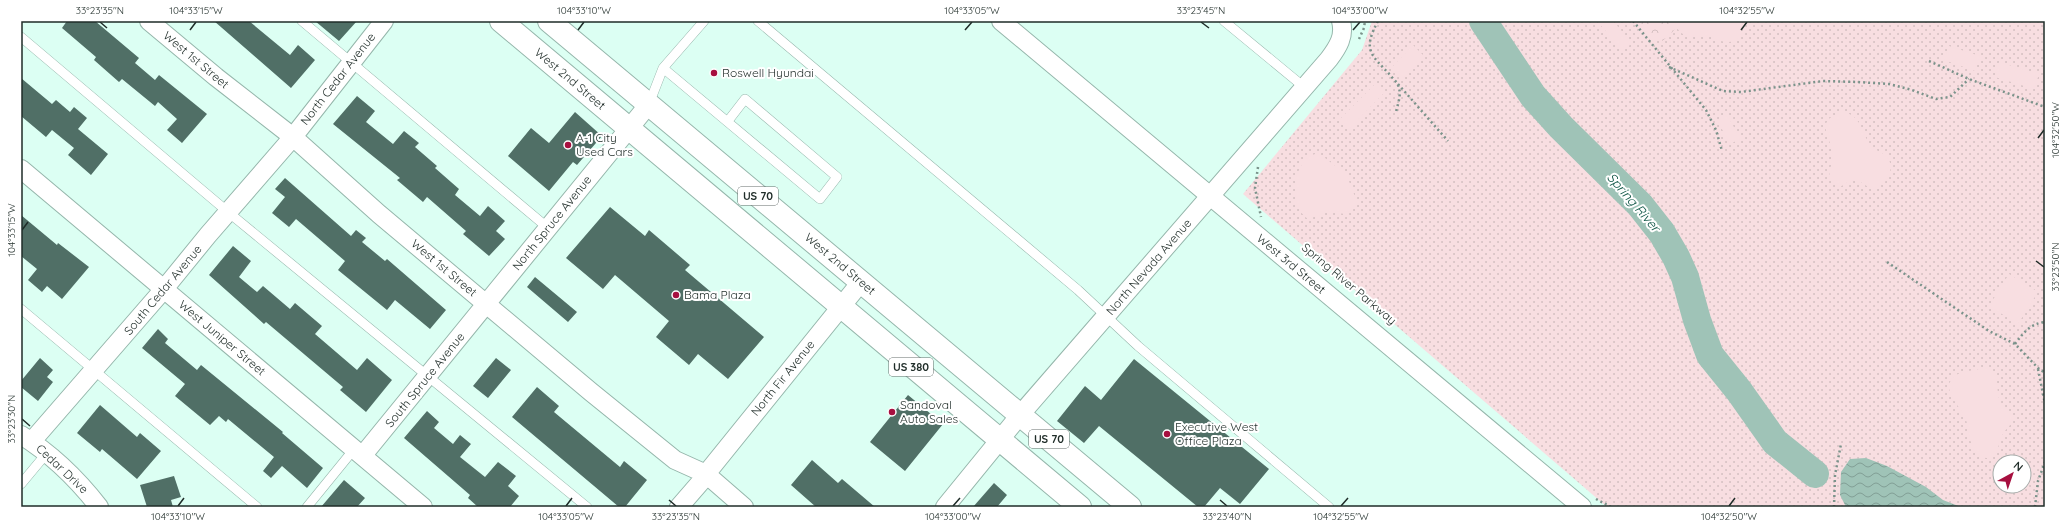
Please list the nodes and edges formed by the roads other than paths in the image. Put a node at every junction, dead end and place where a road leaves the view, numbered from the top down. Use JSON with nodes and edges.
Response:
{"nodes":[{"id":1,"x":149,"y":21,"type":"edge"},
{"id":2,"x":302,"y":21,"type":"edge"},
{"id":3,"x":384,"y":21,"type":"edge"},
{"id":4,"x":501,"y":21,"type":"edge"},
{"id":5,"x":550,"y":21,"type":"edge"},
{"id":6,"x":704,"y":21,"type":"edge"},
{"id":7,"x":758,"y":21,"type":"edge"},
{"id":8,"x":1001,"y":21,"type":"edge"},
{"id":9,"x":1224,"y":21,"type":"edge"},
{"id":10,"x":1341,"y":22,"type":"edge"},
{"id":11,"x":21,"y":37,"type":"edge"},
{"id":12,"x":352,"y":63,"type":"junction"},
{"id":13,"x":663,"y":68,"type":"junction"},
{"id":14,"x":1304,"y":87,"type":"junction"},
{"id":15,"x":649,"y":104,"type":"junction"},
{"id":16,"x":728,"y":121,"type":"junction"},
{"id":17,"x":629,"y":128,"type":"junction"},
{"id":18,"x":293,"y":137,"type":"junction"},
{"id":19,"x":21,"y":169,"type":"edge"},
{"id":20,"x":1210,"y":196,"type":"junction"},
{"id":21,"x":228,"y":212,"type":"junction"},
{"id":22,"x":548,"y":228,"type":"junction"},
{"id":23,"x":861,"y":282,"type":"junction"},
{"id":24,"x":164,"y":290,"type":"junction"},
{"id":25,"x":486,"y":304,"type":"junction"},
{"id":26,"x":840,"y":307,"type":"junction"},
{"id":27,"x":21,"y":309,"type":"edge"},
{"id":28,"x":1106,"y":316,"type":"junction"},
{"id":29,"x":94,"y":370,"type":"junction"},
{"id":30,"x":428,"y":376,"type":"junction"},
{"id":31,"x":1020,"y":415,"type":"junction"},
{"id":32,"x":26,"y":438,"type":"edge"},
{"id":33,"x":999,"y":440,"type":"junction"},
{"id":34,"x":359,"y":452,"type":"junction"},
{"id":35,"x":46,"y":454,"type":"junction"},
{"id":36,"x":706,"y":474,"type":"junction"},
{"id":37,"x":21,"y":484,"type":"edge"},
{"id":38,"x":1588,"y":503,"type":"edge"},
{"id":39,"x":99,"y":507,"type":"edge"},
{"id":40,"x":257,"y":507,"type":"edge"},
{"id":41,"x":307,"y":507,"type":"edge"},
{"id":42,"x":423,"y":507,"type":"edge"},
{"id":43,"x":587,"y":507,"type":"edge"},
{"id":44,"x":679,"y":507,"type":"edge"},
{"id":45,"x":744,"y":507,"type":"edge"},
{"id":46,"x":945,"y":507,"type":"edge"},
{"id":47,"x":1080,"y":507,"type":"edge"},
{"id":48,"x":1130,"y":507,"type":"edge"},
{"id":49,"x":1329,"y":507,"type":"edge"}],
"edges":[{"from":1,"to":18,"type":"street","name":"West 1st Street"},
{"from":2,"to":12,"type":"lane"},
{"from":3,"to":12,"type":"street","name":"North Cedar Avenue"},
{"from":4,"to":17,"type":"main road","name":"West 2nd Street","number":"US 380"},
{"from":5,"to":15,"type":"main road","name":"West 2nd Street","number":"US 70"},
{"from":6,"to":13,"type":"lane"},
{"from":7,"to":28,"type":"lane"},
{"from":8,"to":20,"type":"street","name":"West 3rd Street"},
{"from":9,"to":14,"type":"lane"},
{"from":10,"to":14,"type":"street","name":"North Nevada Avenue"},
{"from":11,"to":21,"type":"lane"},
{"from":12,"to":18,"type":"street","name":"North Cedar Avenue"},
{"from":12,"to":22,"type":"lane"},
{"from":13,"to":15,"type":"lane"},
{"from":13,"to":16,"type":"lane"},
{"from":14,"to":20,"type":"street","name":"North Nevada Avenue"},
{"from":15,"to":17,"type":"street","name":"North Spruce Avenue"},
{"from":15,"to":23,"type":"main road","name":"West 2nd Street","number":"US 70"},
{"from":16,"to":16,"type":"lane"},
{"from":17,"to":22,"type":"street","name":"North Spruce Avenue"},
{"from":17,"to":26,"type":"main road","name":"West 2nd Street","number":"US 380"},
{"from":18,"to":21,"type":"street","name":"South Cedar Avenue"},
{"from":18,"to":25,"type":"street","name":"West 1st Street"},
{"from":19,"to":24,"type":"street","name":"West Juniper Street"},
{"from":20,"to":28,"type":"street","name":"North Nevada Avenue"},
{"from":20,"to":38,"type":"street","name":"West 3rd Street"},
{"from":21,"to":24,"type":"street","name":"South Cedar Avenue"},
{"from":21,"to":30,"type":"lane"},
{"from":22,"to":25,"type":"street","name":"North Spruce Avenue"},
{"from":23,"to":26,"type":"street","name":"North Fir Avenue"},
{"from":23,"to":31,"type":"main road","name":"West 2nd Street","number":"US 70"},
{"from":24,"to":29,"type":"street","name":"South Cedar Avenue"},
{"from":24,"to":34,"type":"street","name":"West Juniper Street"},
{"from":25,"to":30,"type":"street","name":"South Spruce Avenue"},
{"from":25,"to":36,"type":"street","name":"West 1st Street"},
{"from":26,"to":33,"type":"main road","name":"West 2nd Street","number":"US 380"},
{"from":26,"to":36,"type":"street","name":"North Fir Avenue"},
{"from":27,"to":29,"type":"lane"},
{"from":28,"to":31,"type":"street","name":"North Nevada Avenue"},
{"from":28,"to":49,"type":"lane"},
{"from":29,"to":32,"type":"street","name":"South Cedar Avenue"},
{"from":29,"to":40,"type":"lane"},
{"from":30,"to":34,"type":"street","name":"South Spruce Avenue"},
{"from":30,"to":43,"type":"lane"},
{"from":31,"to":33,"type":"street","name":"North Nevada Avenue"},
{"from":31,"to":48,"type":"main road","name":"West 2nd Street","number":"US 70"},
{"from":32,"to":35,"type":"street","name":"Cedar Drive"},
{"from":33,"to":46,"type":"street","name":"North Nevada Avenue"},
{"from":33,"to":47,"type":"main road","name":"West 2nd Street","number":"US 380"},
{"from":34,"to":41,"type":"lane"},
{"from":34,"to":42,"type":"street","name":"West Juniper Street"},
{"from":35,"to":37,"type":"lane"},
{"from":35,"to":39,"type":"street","name":"Cedar Drive"},
{"from":36,"to":44,"type":"street","name":"North Fir Avenue"},
{"from":36,"to":45,"type":"street","name":"West 1st Street"}]}
